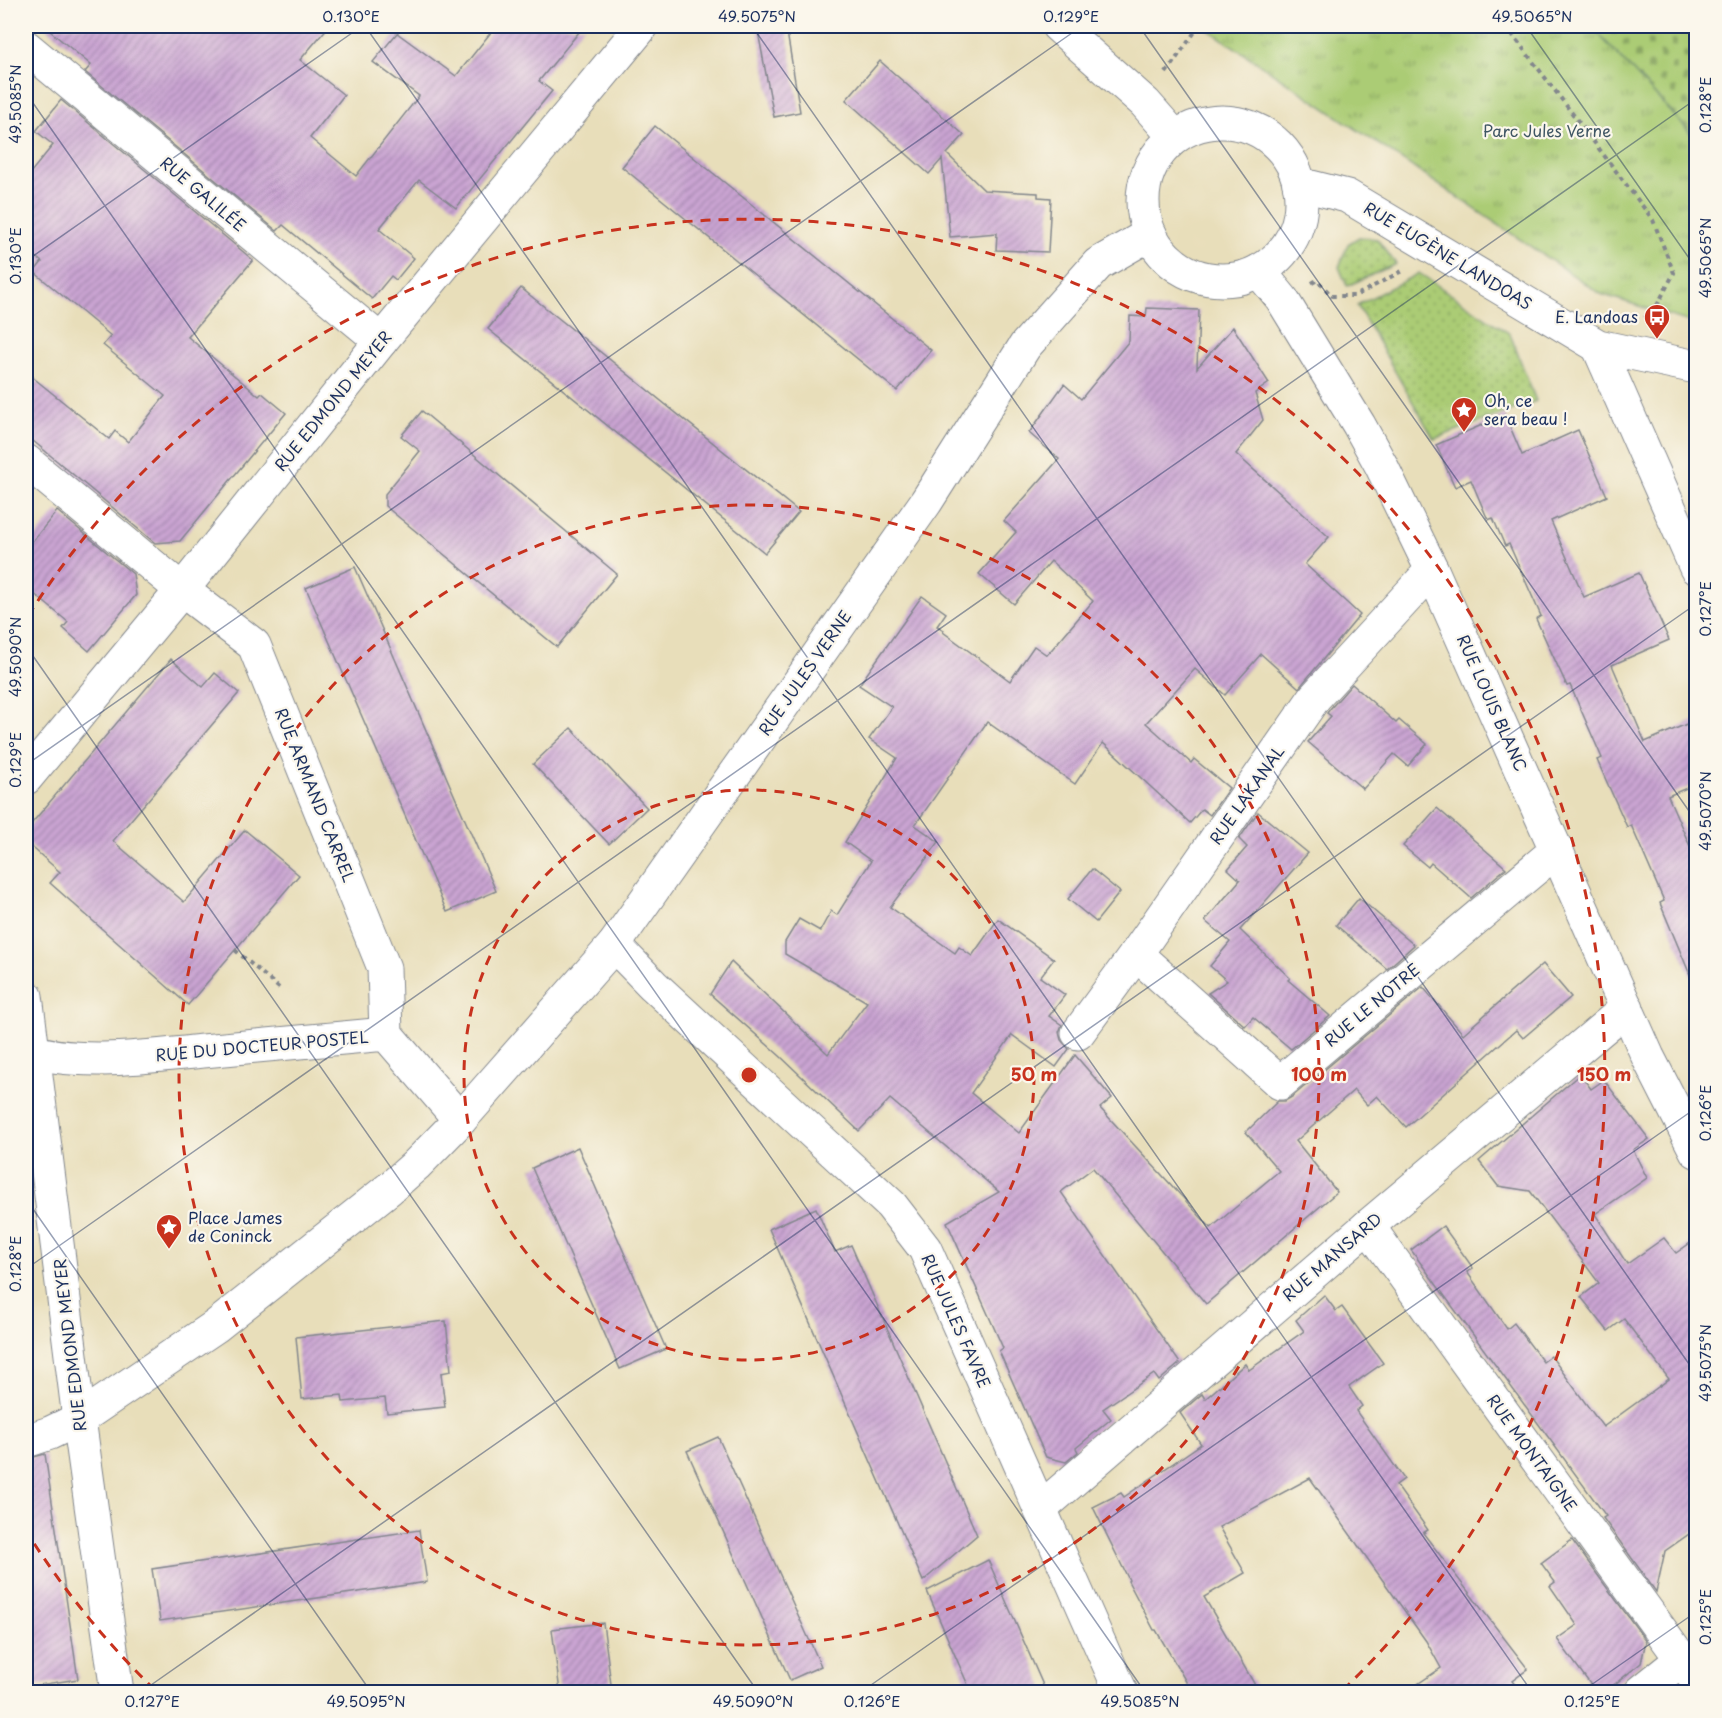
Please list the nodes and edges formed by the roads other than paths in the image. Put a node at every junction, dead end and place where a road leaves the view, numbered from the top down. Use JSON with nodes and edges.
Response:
{"nodes":[{"id":1,"x":642,"y":26,"type":"edge"},
{"id":2,"x":1058,"y":26,"type":"edge"},
{"id":3,"x":26,"y":47,"type":"edge"},
{"id":4,"x":1174,"y":136,"type":"junction"},
{"id":5,"x":1299,"y":184,"type":"junction"},
{"id":6,"x":1150,"y":234,"type":"junction"},
{"id":7,"x":1258,"y":271,"type":"junction"},
{"id":8,"x":381,"y":341,"type":"junction"},
{"id":9,"x":1598,"y":346,"type":"junction"},
{"id":10,"x":1696,"y":367,"type":"edge"},
{"id":11,"x":26,"y":461,"type":"edge"},
{"id":12,"x":1696,"y":568,"type":"edge"},
{"id":13,"x":1432,"y":570,"type":"junction"},
{"id":14,"x":182,"y":590,"type":"junction"},
{"id":15,"x":26,"y":778,"type":"edge"},
{"id":16,"x":1557,"y":850,"type":"junction"},
{"id":17,"x":614,"y":945,"type":"junction"},
{"id":18,"x":1136,"y":954,"type":"junction"},
{"id":19,"x":26,"y":996,"type":"edge"},
{"id":20,"x":1627,"y":1008,"type":"junction"},
{"id":21,"x":1078,"y":1033,"type":"dead end"},
{"id":22,"x":386,"y":1034,"type":"junction"},
{"id":23,"x":29,"y":1051,"type":"edge"},
{"id":24,"x":460,"y":1120,"type":"junction"},
{"id":25,"x":1696,"y":1150,"type":"edge"},
{"id":26,"x":1368,"y":1226,"type":"junction"},
{"id":27,"x":79,"y":1419,"type":"junction"},
{"id":28,"x":26,"y":1441,"type":"edge"},
{"id":29,"x":1040,"y":1509,"type":"junction"},
{"id":30,"x":1689,"y":1669,"type":"edge"},
{"id":31,"x":117,"y":1692,"type":"edge"},
{"id":32,"x":1121,"y":1692,"type":"edge"},
{"id":33,"x":1641,"y":1692,"type":"edge"}],
"edges":[{"from":1,"to":8,"type":"street","name":"RUE EDMOND MEYER"},
{"from":2,"to":4,"type":"street"},
{"from":3,"to":8,"type":"street","name":"RUE GALILÉE"},
{"from":4,"to":5,"type":"street"},
{"from":4,"to":6,"type":"street"},
{"from":5,"to":7,"type":"street"},
{"from":5,"to":9,"type":"street","name":"RUE EUGÈNE LANDOAS"},
{"from":6,"to":7,"type":"street"},
{"from":6,"to":17,"type":"street","name":"RUE JULES VERNE"},
{"from":7,"to":13,"type":"street","name":"RUE LOUIS BLANC"},
{"from":8,"to":14,"type":"street","name":"RUE EDMOND MEYER"},
{"from":9,"to":10,"type":"street","name":"RUE EUGÈNE LANDOAS"},
{"from":9,"to":12,"type":"street"},
{"from":11,"to":14,"type":"street","name":"RUE ARMAND CARREL"},
{"from":13,"to":16,"type":"street","name":"RUE LOUIS BLANC"},
{"from":13,"to":18,"type":"street","name":"RUE LAKANAL"},
{"from":14,"to":15,"type":"street","name":"RUE EDMOND MEYER"},
{"from":14,"to":22,"type":"street","name":"RUE ARMAND CARREL"},
{"from":16,"to":18,"type":"street","name":"RUE LE NOTRE"},
{"from":16,"to":20,"type":"street","name":"RUE LOUIS BLANC"},
{"from":17,"to":24,"type":"street","name":"RUE JULES VERNE"},
{"from":17,"to":29,"type":"street","name":"RUE JULES FAVRE"},
{"from":18,"to":21,"type":"street","name":"RUE LAKANAL"},
{"from":19,"to":23,"type":"street","name":"RUE EDMOND MEYER"},
{"from":20,"to":25,"type":"street","name":"RUE LOUIS BLANC"},
{"from":20,"to":26,"type":"street","name":"RUE MANSARD"},
{"from":22,"to":23,"type":"street","name":"RUE DU DOCTEUR POSTEL"},
{"from":22,"to":24,"type":"street","name":"RUE DU DOCTEUR POSTEL"},
{"from":23,"to":27,"type":"street","name":"RUE EDMOND MEYER"},
{"from":24,"to":27,"type":"street"},
{"from":26,"to":29,"type":"street","name":"RUE MANSARD"},
{"from":26,"to":30,"type":"street","name":"RUE MONTAIGNE"},
{"from":27,"to":28,"type":"street"},
{"from":27,"to":31,"type":"street","name":"RUE EDMOND MEYER"},
{"from":29,"to":32,"type":"street","name":"RUE JULES FAVRE"},
{"from":30,"to":33,"type":"street"}]}
